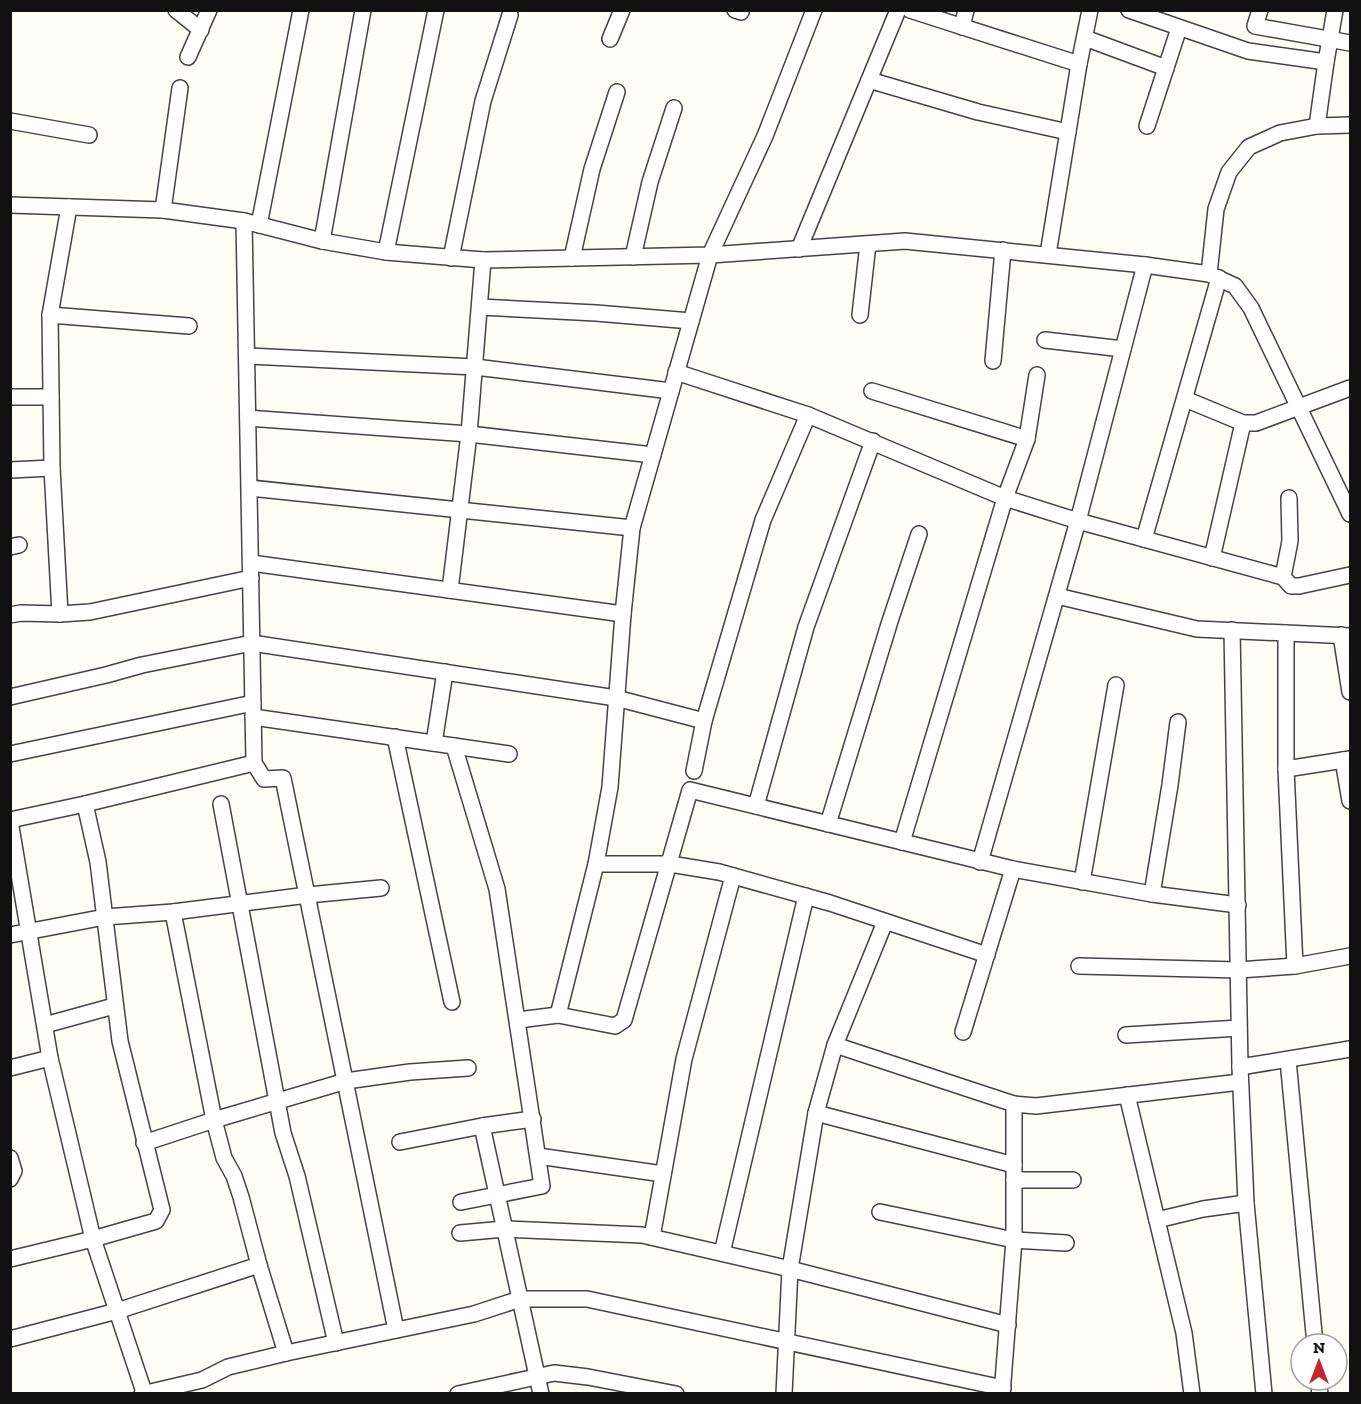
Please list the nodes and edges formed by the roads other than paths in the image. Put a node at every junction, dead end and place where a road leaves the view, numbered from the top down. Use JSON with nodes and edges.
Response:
{"nodes":[{"id":1,"x":176,"y":10,"type":"edge"},
{"id":2,"x":209,"y":10,"type":"edge"},
{"id":3,"x":301,"y":10,"type":"edge"},
{"id":4,"x":363,"y":10,"type":"edge"},
{"id":5,"x":436,"y":10,"type":"edge"},
{"id":6,"x":622,"y":10,"type":"edge"},
{"id":7,"x":814,"y":10,"type":"edge"},
{"id":8,"x":898,"y":10,"type":"edge"},
{"id":9,"x":910,"y":10,"type":"edge"},
{"id":10,"x":966,"y":10,"type":"edge"},
{"id":11,"x":1090,"y":10,"type":"edge"},
{"id":12,"x":1129,"y":10,"type":"edge"},
{"id":13,"x":1260,"y":10,"type":"edge"},
{"id":14,"x":1335,"y":10,"type":"edge"},
{"id":15,"x":510,"y":15,"type":"dead end"},
{"id":16,"x":962,"y":27,"type":"junction"},
{"id":17,"x":1179,"y":28,"type":"junction"},
{"id":18,"x":201,"y":30,"type":"junction"},
{"id":19,"x":610,"y":39,"type":"dead end"},
{"id":20,"x":1085,"y":39,"type":"junction"},
{"id":21,"x":1330,"y":40,"type":"junction"},
{"id":22,"x":1350,"y":43,"type":"edge"},
{"id":23,"x":188,"y":57,"type":"dead end"},
{"id":24,"x":1326,"y":62,"type":"junction"},
{"id":25,"x":1079,"y":64,"type":"junction"},
{"id":26,"x":1166,"y":68,"type":"junction"},
{"id":27,"x":869,"y":80,"type":"junction"},
{"id":28,"x":180,"y":88,"type":"dead end"},
{"id":29,"x":617,"y":92,"type":"dead end"},
{"id":30,"x":674,"y":108,"type":"dead end"},
{"id":31,"x":10,"y":121,"type":"edge"},
{"id":32,"x":1350,"y":125,"type":"edge"},
{"id":33,"x":1147,"y":126,"type":"dead end"},
{"id":34,"x":1317,"y":126,"type":"junction"},
{"id":35,"x":1068,"y":132,"type":"junction"},
{"id":36,"x":89,"y":135,"type":"dead end"},
{"id":37,"x":10,"y":206,"type":"edge"},
{"id":38,"x":69,"y":207,"type":"junction"},
{"id":39,"x":163,"y":210,"type":"junction"},
{"id":40,"x":251,"y":223,"type":"junction"},
{"id":41,"x":322,"y":241,"type":"junction"},
{"id":42,"x":868,"y":244,"type":"junction"},
{"id":43,"x":800,"y":249,"type":"junction"},
{"id":44,"x":1003,"y":250,"type":"junction"},
{"id":45,"x":386,"y":252,"type":"junction"},
{"id":46,"x":710,"y":255,"type":"junction"},
{"id":47,"x":1048,"y":255,"type":"junction"},
{"id":48,"x":633,"y":256,"type":"junction"},
{"id":49,"x":451,"y":258,"type":"junction"},
{"id":50,"x":572,"y":258,"type":"junction"},
{"id":51,"x":483,"y":260,"type":"junction"},
{"id":52,"x":1145,"y":265,"type":"junction"},
{"id":53,"x":1214,"y":276,"type":"junction"},
{"id":54,"x":480,"y":307,"type":"junction"},
{"id":55,"x":50,"y":315,"type":"junction"},
{"id":56,"x":860,"y":315,"type":"dead end"},
{"id":57,"x":691,"y":321,"type":"junction"},
{"id":58,"x":189,"y":326,"type":"dead end"},
{"id":59,"x":1045,"y":340,"type":"dead end"},
{"id":60,"x":1123,"y":349,"type":"junction"},
{"id":61,"x":247,"y":356,"type":"junction"},
{"id":62,"x":993,"y":361,"type":"dead end"},
{"id":63,"x":475,"y":367,"type":"junction"},
{"id":64,"x":676,"y":372,"type":"junction"},
{"id":65,"x":1037,"y":375,"type":"dead end"},
{"id":66,"x":1350,"y":388,"type":"edge"},
{"id":67,"x":671,"y":391,"type":"junction"},
{"id":68,"x":872,"y":391,"type":"dead end"},
{"id":69,"x":10,"y":397,"type":"edge"},
{"id":70,"x":51,"y":397,"type":"junction"},
{"id":71,"x":1185,"y":399,"type":"junction"},
{"id":72,"x":1299,"y":408,"type":"junction"},
{"id":73,"x":808,"y":415,"type":"junction"},
{"id":74,"x":248,"y":418,"type":"junction"},
{"id":75,"x":1243,"y":423,"type":"junction"},
{"id":76,"x":469,"y":434,"type":"junction"},
{"id":77,"x":1027,"y":439,"type":"junction"},
{"id":78,"x":873,"y":441,"type":"junction"},
{"id":79,"x":653,"y":455,"type":"junction"},
{"id":80,"x":52,"y":468,"type":"junction"},
{"id":81,"x":10,"y":470,"type":"edge"},
{"id":82,"x":250,"y":488,"type":"junction"},
{"id":83,"x":1005,"y":498,"type":"junction"},
{"id":84,"x":1288,"y":498,"type":"dead end"},
{"id":85,"x":459,"y":510,"type":"junction"},
{"id":86,"x":1350,"y":514,"type":"edge"},
{"id":87,"x":1078,"y":521,"type":"junction"},
{"id":88,"x":632,"y":528,"type":"junction"},
{"id":89,"x":919,"y":534,"type":"dead end"},
{"id":90,"x":1144,"y":539,"type":"junction"},
{"id":91,"x":1212,"y":558,"type":"junction"},
{"id":92,"x":251,"y":571,"type":"junction"},
{"id":93,"x":1350,"y":576,"type":"edge"},
{"id":94,"x":1283,"y":577,"type":"junction"},
{"id":95,"x":450,"y":590,"type":"junction"},
{"id":96,"x":1057,"y":596,"type":"junction"},
{"id":97,"x":60,"y":614,"type":"junction"},
{"id":98,"x":623,"y":614,"type":"junction"},
{"id":99,"x":10,"y":615,"type":"edge"},
{"id":100,"x":1232,"y":630,"type":"junction"},
{"id":101,"x":1286,"y":633,"type":"junction"},
{"id":102,"x":1346,"y":635,"type":"edge"},
{"id":103,"x":252,"y":643,"type":"junction"},
{"id":104,"x":445,"y":672,"type":"junction"},
{"id":105,"x":1116,"y":685,"type":"dead end"},
{"id":106,"x":1350,"y":692,"type":"edge"},
{"id":107,"x":10,"y":697,"type":"edge"},
{"id":108,"x":616,"y":698,"type":"junction"},
{"id":109,"x":254,"y":710,"type":"junction"},
{"id":110,"x":704,"y":721,"type":"junction"},
{"id":111,"x":1178,"y":722,"type":"dead end"},
{"id":112,"x":395,"y":737,"type":"junction"},
{"id":113,"x":434,"y":743,"type":"junction"},
{"id":114,"x":454,"y":746,"type":"junction"},
{"id":115,"x":10,"y":754,"type":"edge"},
{"id":116,"x":509,"y":754,"type":"dead end"},
{"id":117,"x":1346,"y":760,"type":"edge"},
{"id":118,"x":254,"y":763,"type":"junction"},
{"id":119,"x":1286,"y":769,"type":"junction"},
{"id":120,"x":694,"y":771,"type":"dead end"},
{"id":121,"x":1350,"y":801,"type":"edge"},
{"id":122,"x":85,"y":804,"type":"junction"},
{"id":123,"x":221,"y":804,"type":"dead end"},
{"id":124,"x":756,"y":807,"type":"junction"},
{"id":125,"x":10,"y":820,"type":"edge"},
{"id":126,"x":828,"y":824,"type":"junction"},
{"id":127,"x":902,"y":842,"type":"junction"},
{"id":128,"x":980,"y":862,"type":"junction"},
{"id":129,"x":596,"y":864,"type":"junction"},
{"id":130,"x":670,"y":864,"type":"junction"},
{"id":131,"x":1013,"y":869,"type":"junction"},
{"id":132,"x":733,"y":876,"type":"junction"},
{"id":133,"x":1082,"y":882,"type":"junction"},
{"id":134,"x":381,"y":888,"type":"dead end"},
{"id":135,"x":1152,"y":894,"type":"junction"},
{"id":136,"x":308,"y":895,"type":"junction"},
{"id":137,"x":806,"y":896,"type":"junction"},
{"id":138,"x":240,"y":904,"type":"junction"},
{"id":139,"x":1238,"y":904,"type":"junction"},
{"id":140,"x":173,"y":912,"type":"junction"},
{"id":141,"x":105,"y":917,"type":"junction"},
{"id":142,"x":885,"y":922,"type":"junction"},
{"id":143,"x":29,"y":931,"type":"junction"},
{"id":144,"x":10,"y":935,"type":"edge"},
{"id":145,"x":987,"y":955,"type":"junction"},
{"id":146,"x":1350,"y":957,"type":"edge"},
{"id":147,"x":1079,"y":966,"type":"dead end"},
{"id":148,"x":1295,"y":966,"type":"junction"},
{"id":149,"x":1239,"y":970,"type":"junction"},
{"id":150,"x":452,"y":1002,"type":"dead end"},
{"id":151,"x":114,"y":1006,"type":"junction"},
{"id":152,"x":558,"y":1015,"type":"junction"},
{"id":153,"x":518,"y":1020,"type":"junction"},
{"id":154,"x":45,"y":1025,"type":"junction"},
{"id":155,"x":1239,"y":1028,"type":"junction"},
{"id":156,"x":963,"y":1032,"type":"dead end"},
{"id":157,"x":1126,"y":1035,"type":"dead end"},
{"id":158,"x":835,"y":1045,"type":"junction"},
{"id":159,"x":1350,"y":1049,"type":"edge"},
{"id":160,"x":50,"y":1058,"type":"junction"},
{"id":161,"x":1288,"y":1060,"type":"junction"},
{"id":162,"x":10,"y":1068,"type":"edge"},
{"id":163,"x":468,"y":1068,"type":"dead end"},
{"id":164,"x":1240,"y":1075,"type":"junction"},
{"id":165,"x":346,"y":1081,"type":"junction"},
{"id":166,"x":1127,"y":1095,"type":"junction"},
{"id":167,"x":277,"y":1101,"type":"junction"},
{"id":168,"x":1014,"y":1104,"type":"junction"},
{"id":169,"x":816,"y":1113,"type":"junction"},
{"id":170,"x":533,"y":1119,"type":"junction"},
{"id":171,"x":214,"y":1120,"type":"junction"},
{"id":172,"x":482,"y":1126,"type":"junction"},
{"id":173,"x":400,"y":1142,"type":"dead end"},
{"id":174,"x":144,"y":1143,"type":"junction"},
{"id":175,"x":538,"y":1156,"type":"junction"},
{"id":176,"x":10,"y":1158,"type":"edge"},
{"id":177,"x":1014,"y":1172,"type":"junction"},
{"id":178,"x":663,"y":1174,"type":"junction"},
{"id":179,"x":10,"y":1179,"type":"edge"},
{"id":180,"x":1073,"y":1180,"type":"dead end"},
{"id":181,"x":497,"y":1194,"type":"junction"},
{"id":182,"x":461,"y":1202,"type":"dead end"},
{"id":183,"x":1246,"y":1203,"type":"junction"},
{"id":184,"x":880,"y":1212,"type":"dead end"},
{"id":185,"x":1156,"y":1220,"type":"junction"},
{"id":186,"x":505,"y":1229,"type":"junction"},
{"id":187,"x":460,"y":1233,"type":"dead end"},
{"id":188,"x":652,"y":1237,"type":"junction"},
{"id":189,"x":93,"y":1239,"type":"junction"},
{"id":190,"x":1014,"y":1240,"type":"junction"},
{"id":191,"x":1066,"y":1243,"type":"dead end"},
{"id":192,"x":722,"y":1253,"type":"junction"},
{"id":193,"x":10,"y":1259,"type":"edge"},
{"id":194,"x":259,"y":1265,"type":"junction"},
{"id":195,"x":790,"y":1269,"type":"junction"},
{"id":196,"x":520,"y":1299,"type":"junction"},
{"id":197,"x":117,"y":1311,"type":"junction"},
{"id":198,"x":1008,"y":1325,"type":"junction"},
{"id":199,"x":396,"y":1330,"type":"junction"},
{"id":200,"x":1314,"y":1332,"type":"edge"},
{"id":201,"x":10,"y":1339,"type":"edge"},
{"id":202,"x":336,"y":1342,"type":"junction"},
{"id":203,"x":788,"y":1342,"type":"junction"},
{"id":204,"x":286,"y":1353,"type":"junction"},
{"id":205,"x":537,"y":1376,"type":"junction"},
{"id":206,"x":1002,"y":1391,"type":"edge"},
{"id":207,"x":143,"y":1393,"type":"edge"},
{"id":208,"x":458,"y":1394,"type":"edge"},
{"id":209,"x":541,"y":1394,"type":"edge"},
{"id":210,"x":676,"y":1394,"type":"edge"},
{"id":211,"x":784,"y":1394,"type":"edge"},
{"id":212,"x":1192,"y":1394,"type":"edge"},
{"id":213,"x":1264,"y":1394,"type":"edge"}],
"edges":[{"from":1,"to":18,"type":"street"},
{"from":2,"to":18,"type":"street"},
{"from":3,"to":40,"type":"street"},
{"from":4,"to":41,"type":"street"},
{"from":5,"to":45,"type":"street"},
{"from":6,"to":19,"type":"street"},
{"from":7,"to":46,"type":"street"},
{"from":8,"to":27,"type":"street"},
{"from":9,"to":16,"type":"street"},
{"from":10,"to":16,"type":"street"},
{"from":11,"to":20,"type":"street"},
{"from":12,"to":17,"type":"street"},
{"from":13,"to":21,"type":"street"},
{"from":14,"to":21,"type":"street"},
{"from":15,"to":49,"type":"street"},
{"from":16,"to":25,"type":"street"},
{"from":17,"to":24,"type":"street"},
{"from":17,"to":26,"type":"street"},
{"from":18,"to":23,"type":"street"},
{"from":20,"to":25,"type":"street"},
{"from":20,"to":26,"type":"street"},
{"from":21,"to":22,"type":"street"},
{"from":21,"to":24,"type":"street"},
{"from":24,"to":34,"type":"street"},
{"from":25,"to":35,"type":"street"},
{"from":26,"to":33,"type":"street"},
{"from":27,"to":35,"type":"street"},
{"from":27,"to":43,"type":"street"},
{"from":28,"to":39,"type":"street"},
{"from":29,"to":50,"type":"street"},
{"from":30,"to":48,"type":"street"},
{"from":31,"to":36,"type":"street"},
{"from":32,"to":34,"type":"street"},
{"from":34,"to":53,"type":"street"},
{"from":35,"to":47,"type":"street"},
{"from":37,"to":38,"type":"street"},
{"from":38,"to":39,"type":"street"},
{"from":38,"to":55,"type":"street"},
{"from":39,"to":40,"type":"street"},
{"from":40,"to":41,"type":"street"},
{"from":40,"to":61,"type":"street"},
{"from":41,"to":45,"type":"street"},
{"from":42,"to":43,"type":"street"},
{"from":42,"to":44,"type":"street"},
{"from":42,"to":56,"type":"street"},
{"from":43,"to":46,"type":"street"},
{"from":44,"to":47,"type":"street"},
{"from":44,"to":62,"type":"street"},
{"from":45,"to":49,"type":"street"},
{"from":46,"to":48,"type":"street"},
{"from":46,"to":57,"type":"street"},
{"from":47,"to":52,"type":"street"},
{"from":48,"to":50,"type":"street"},
{"from":49,"to":51,"type":"street"},
{"from":50,"to":51,"type":"street"},
{"from":51,"to":54,"type":"street"},
{"from":52,"to":53,"type":"street"},
{"from":52,"to":60,"type":"street"},
{"from":53,"to":71,"type":"street"},
{"from":53,"to":72,"type":"street"},
{"from":54,"to":57,"type":"street"},
{"from":54,"to":63,"type":"street"},
{"from":55,"to":58,"type":"street"},
{"from":55,"to":70,"type":"street"},
{"from":57,"to":64,"type":"street"},
{"from":59,"to":60,"type":"street"},
{"from":60,"to":87,"type":"street"},
{"from":61,"to":63,"type":"street"},
{"from":61,"to":74,"type":"street"},
{"from":63,"to":67,"type":"street"},
{"from":63,"to":76,"type":"street"},
{"from":64,"to":67,"type":"street"},
{"from":64,"to":73,"type":"street"},
{"from":65,"to":77,"type":"street"},
{"from":66,"to":72,"type":"street"},
{"from":67,"to":79,"type":"street"},
{"from":68,"to":77,"type":"street"},
{"from":69,"to":70,"type":"street"},
{"from":70,"to":80,"type":"street"},
{"from":71,"to":75,"type":"street"},
{"from":71,"to":90,"type":"street"},
{"from":72,"to":75,"type":"street"},
{"from":72,"to":86,"type":"street"},
{"from":73,"to":78,"type":"street"},
{"from":73,"to":110,"type":"street"},
{"from":74,"to":76,"type":"street"},
{"from":74,"to":82,"type":"street"},
{"from":75,"to":91,"type":"street"},
{"from":76,"to":79,"type":"street"},
{"from":76,"to":85,"type":"street"},
{"from":77,"to":83,"type":"street"},
{"from":78,"to":83,"type":"street"},
{"from":78,"to":124,"type":"street"},
{"from":79,"to":88,"type":"street"},
{"from":80,"to":81,"type":"street"},
{"from":80,"to":97,"type":"street"},
{"from":82,"to":85,"type":"street"},
{"from":82,"to":92,"type":"street"},
{"from":83,"to":87,"type":"street"},
{"from":83,"to":127,"type":"street"},
{"from":84,"to":94,"type":"street"},
{"from":85,"to":88,"type":"street"},
{"from":85,"to":95,"type":"street"},
{"from":87,"to":90,"type":"street"},
{"from":87,"to":96,"type":"street"},
{"from":88,"to":98,"type":"street"},
{"from":89,"to":126,"type":"street"},
{"from":90,"to":91,"type":"street"},
{"from":91,"to":94,"type":"street"},
{"from":92,"to":95,"type":"street"},
{"from":92,"to":97,"type":"street"},
{"from":92,"to":103,"type":"street"},
{"from":93,"to":94,"type":"street"},
{"from":95,"to":98,"type":"street"},
{"from":96,"to":100,"type":"street"},
{"from":96,"to":128,"type":"street"},
{"from":97,"to":99,"type":"street"},
{"from":98,"to":108,"type":"street"},
{"from":100,"to":101,"type":"street"},
{"from":100,"to":139,"type":"street"},
{"from":101,"to":102,"type":"street"},
{"from":101,"to":119,"type":"street"},
{"from":102,"to":106,"type":"street"},
{"from":103,"to":104,"type":"street"},
{"from":103,"to":107,"type":"street"},
{"from":103,"to":109,"type":"street"},
{"from":104,"to":108,"type":"street"},
{"from":104,"to":113,"type":"street"},
{"from":105,"to":133,"type":"street"},
{"from":108,"to":110,"type":"street"},
{"from":108,"to":129,"type":"street"},
{"from":109,"to":112,"type":"street"},
{"from":109,"to":115,"type":"street"},
{"from":109,"to":118,"type":"street"},
{"from":110,"to":120,"type":"street"},
{"from":111,"to":135,"type":"street"},
{"from":112,"to":113,"type":"street"},
{"from":112,"to":150,"type":"street"},
{"from":113,"to":114,"type":"street"},
{"from":114,"to":116,"type":"street"},
{"from":114,"to":153,"type":"street"},
{"from":117,"to":119,"type":"street"},
{"from":117,"to":121,"type":"street"},
{"from":118,"to":122,"type":"street"},
{"from":118,"to":136,"type":"street"},
{"from":119,"to":148,"type":"street"},
{"from":122,"to":125,"type":"street"},
{"from":122,"to":141,"type":"street"},
{"from":123,"to":138,"type":"street"},
{"from":124,"to":126,"type":"street"},
{"from":124,"to":130,"type":"street"},
{"from":125,"to":143,"type":"street"},
{"from":126,"to":127,"type":"street"},
{"from":127,"to":128,"type":"street"},
{"from":128,"to":131,"type":"street"},
{"from":129,"to":130,"type":"street"},
{"from":129,"to":152,"type":"street"},
{"from":130,"to":132,"type":"street"},
{"from":130,"to":152,"type":"street"},
{"from":131,"to":133,"type":"street"},
{"from":131,"to":145,"type":"street"},
{"from":132,"to":137,"type":"street"},
{"from":132,"to":178,"type":"street"},
{"from":133,"to":135,"type":"street"},
{"from":134,"to":136,"type":"street"},
{"from":135,"to":139,"type":"street"},
{"from":136,"to":138,"type":"street"},
{"from":136,"to":165,"type":"street"},
{"from":137,"to":142,"type":"street"},
{"from":137,"to":192,"type":"street"},
{"from":138,"to":140,"type":"street"},
{"from":138,"to":167,"type":"street"},
{"from":139,"to":149,"type":"street"},
{"from":140,"to":141,"type":"street"},
{"from":140,"to":171,"type":"street"},
{"from":141,"to":143,"type":"street"},
{"from":141,"to":151,"type":"street"},
{"from":142,"to":145,"type":"street"},
{"from":142,"to":158,"type":"street"},
{"from":143,"to":144,"type":"street"},
{"from":143,"to":154,"type":"street"},
{"from":145,"to":156,"type":"street"},
{"from":146,"to":148,"type":"street"},
{"from":147,"to":149,"type":"street"},
{"from":148,"to":149,"type":"street"},
{"from":149,"to":155,"type":"street"},
{"from":151,"to":154,"type":"street"},
{"from":151,"to":174,"type":"street"},
{"from":152,"to":153,"type":"street"},
{"from":153,"to":170,"type":"street"},
{"from":154,"to":160,"type":"street"},
{"from":155,"to":157,"type":"street"},
{"from":155,"to":164,"type":"street"},
{"from":158,"to":168,"type":"street"},
{"from":158,"to":169,"type":"street"},
{"from":159,"to":161,"type":"street"},
{"from":160,"to":162,"type":"street"},
{"from":160,"to":189,"type":"street"},
{"from":161,"to":164,"type":"street"},
{"from":161,"to":200,"type":"street"},
{"from":163,"to":165,"type":"street"},
{"from":164,"to":166,"type":"street"},
{"from":164,"to":183,"type":"street"},
{"from":165,"to":167,"type":"street"},
{"from":165,"to":199,"type":"street"},
{"from":166,"to":168,"type":"street"},
{"from":166,"to":185,"type":"street"},
{"from":167,"to":171,"type":"street"},
{"from":167,"to":202,"type":"street"},
{"from":168,"to":177,"type":"street"},
{"from":169,"to":177,"type":"street"},
{"from":169,"to":195,"type":"street"},
{"from":170,"to":172,"type":"street"},
{"from":170,"to":175,"type":"street"},
{"from":171,"to":174,"type":"street"},
{"from":171,"to":194,"type":"street"},
{"from":172,"to":173,"type":"street"},
{"from":172,"to":181,"type":"street"},
{"from":174,"to":189,"type":"street"},
{"from":175,"to":178,"type":"street"},
{"from":175,"to":181,"type":"street"},
{"from":176,"to":179,"type":"street"},
{"from":177,"to":180,"type":"street"},
{"from":177,"to":190,"type":"street"},
{"from":178,"to":188,"type":"street"},
{"from":181,"to":182,"type":"street"},
{"from":181,"to":186,"type":"street"},
{"from":183,"to":185,"type":"street"},
{"from":183,"to":213,"type":"street"},
{"from":184,"to":190,"type":"street"},
{"from":185,"to":212,"type":"street"},
{"from":186,"to":187,"type":"street"},
{"from":186,"to":188,"type":"street"},
{"from":186,"to":196,"type":"street"},
{"from":188,"to":192,"type":"street"},
{"from":189,"to":193,"type":"street"},
{"from":189,"to":197,"type":"street"},
{"from":190,"to":191,"type":"street"},
{"from":190,"to":198,"type":"street"},
{"from":192,"to":195,"type":"street"},
{"from":194,"to":197,"type":"street"},
{"from":194,"to":204,"type":"street"},
{"from":195,"to":198,"type":"street"},
{"from":195,"to":203,"type":"street"},
{"from":196,"to":199,"type":"street"},
{"from":196,"to":203,"type":"street"},
{"from":196,"to":205,"type":"street"},
{"from":197,"to":201,"type":"street"},
{"from":197,"to":207,"type":"street"},
{"from":198,"to":206,"type":"street"},
{"from":199,"to":202,"type":"street"},
{"from":202,"to":204,"type":"street"},
{"from":203,"to":206,"type":"street"},
{"from":203,"to":211,"type":"street"},
{"from":204,"to":207,"type":"street"},
{"from":205,"to":208,"type":"street"},
{"from":205,"to":209,"type":"street"},
{"from":205,"to":210,"type":"street"}]}
